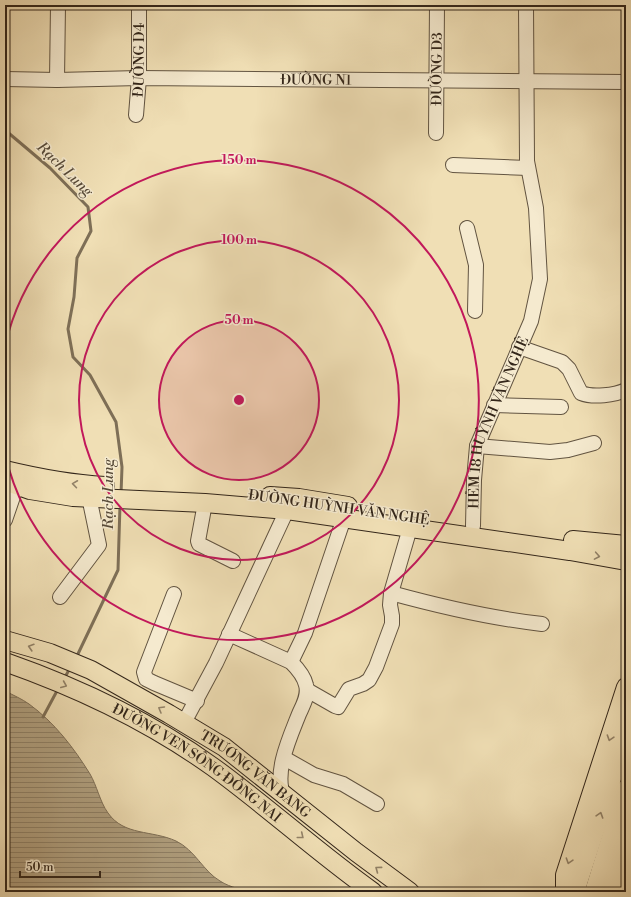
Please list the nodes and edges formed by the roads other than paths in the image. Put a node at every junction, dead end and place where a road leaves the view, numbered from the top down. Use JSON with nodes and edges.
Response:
{"nodes":[{"id":1,"x":58,"y":5,"type":"edge"},
{"id":2,"x":139,"y":5,"type":"edge"},
{"id":3,"x":437,"y":5,"type":"edge"},
{"id":4,"x":526,"y":5,"type":"edge"},
{"id":5,"x":139,"y":78,"type":"junction"},
{"id":6,"x":5,"y":79,"type":"edge"},
{"id":7,"x":57,"y":80,"type":"junction"},
{"id":8,"x":436,"y":80,"type":"junction"},
{"id":9,"x":525,"y":81,"type":"junction"},
{"id":10,"x":626,"y":82,"type":"edge"},
{"id":11,"x":136,"y":115,"type":"dead end"},
{"id":12,"x":436,"y":133,"type":"dead end"},
{"id":13,"x":453,"y":165,"type":"dead end"},
{"id":14,"x":528,"y":168,"type":"junction"},
{"id":15,"x":467,"y":228,"type":"dead end"},
{"id":16,"x":475,"y":311,"type":"dead end"},
{"id":17,"x":520,"y":347,"type":"junction"},
{"id":18,"x":626,"y":390,"type":"edge"},
{"id":19,"x":494,"y":406,"type":"junction"},
{"id":20,"x":561,"y":407,"type":"dead end"},
{"id":21,"x":594,"y":443,"type":"dead end"},
{"id":22,"x":477,"y":446,"type":"junction"},
{"id":23,"x":5,"y":470,"type":"edge"},
{"id":24,"x":11,"y":483,"type":"edge"},
{"id":25,"x":121,"y":493,"type":"junction"},
{"id":26,"x":89,"y":497,"type":"junction"},
{"id":27,"x":205,"y":503,"type":"junction"},
{"id":28,"x":287,"y":510,"type":"junction"},
{"id":29,"x":344,"y":518,"type":"junction"},
{"id":30,"x":5,"y":520,"type":"edge"},
{"id":31,"x":473,"y":526,"type":"junction"},
{"id":32,"x":410,"y":528,"type":"junction"},
{"id":33,"x":626,"y":545,"type":"edge"},
{"id":34,"x":233,"y":561,"type":"dead end"},
{"id":35,"x":626,"y":561,"type":"edge"},
{"id":36,"x":391,"y":593,"type":"junction"},
{"id":37,"x":174,"y":594,"type":"dead end"},
{"id":38,"x":60,"y":597,"type":"dead end"},
{"id":39,"x":542,"y":624,"type":"dead end"},
{"id":40,"x":229,"y":634,"type":"junction"},
{"id":41,"x":5,"y":640,"type":"edge"},
{"id":42,"x":5,"y":662,"type":"edge"},
{"id":43,"x":291,"y":662,"type":"junction"},
{"id":44,"x":626,"y":687,"type":"edge"},
{"id":45,"x":307,"y":690,"type":"junction"},
{"id":46,"x":197,"y":701,"type":"junction"},
{"id":47,"x":626,"y":735,"type":"edge"},
{"id":48,"x":228,"y":750,"type":"junction"},
{"id":49,"x":284,"y":758,"type":"junction"},
{"id":50,"x":626,"y":789,"type":"edge"},
{"id":51,"x":282,"y":792,"type":"junction"},
{"id":52,"x":377,"y":804,"type":"dead end"},
{"id":53,"x":330,"y":836,"type":"dead end"},
{"id":54,"x":626,"y":842,"type":"edge"},
{"id":55,"x":373,"y":892,"type":"edge"},
{"id":56,"x":410,"y":892,"type":"edge"},
{"id":57,"x":566,"y":892,"type":"edge"},
{"id":58,"x":575,"y":892,"type":"edge"},
{"id":59,"x":594,"y":892,"type":"edge"},
{"id":60,"x":610,"y":892,"type":"edge"}],
"edges":[{"from":1,"to":7,"type":"street"},
{"from":2,"to":5,"type":"street","name":"ĐƯỜNG D4"},
{"from":3,"to":8,"type":"street","name":"ĐƯỜNG D3"},
{"from":4,"to":9,"type":"street","name":"HẺM 18 HUỲNH VĂN NGHỆ"},
{"from":5,"to":7,"type":"street","name":"ĐƯỜNG N1"},
{"from":5,"to":8,"type":"street","name":"ĐƯỜNG N1"},
{"from":5,"to":11,"type":"street","name":"ĐƯỜNG D4"},
{"from":6,"to":7,"type":"street","name":"ĐƯỜNG N1"},
{"from":8,"to":9,"type":"street","name":"ĐƯỜNG N1"},
{"from":8,"to":12,"type":"street","name":"ĐƯỜNG D3"},
{"from":9,"to":10,"type":"street","name":"ĐƯỜNG N1"},
{"from":9,"to":14,"type":"street","name":"HẺM 18 HUỲNH VĂN NGHỆ"},
{"from":13,"to":14,"type":"street"},
{"from":14,"to":17,"type":"street","name":"HẺM 18 HUỲNH VĂN NGHỆ"},
{"from":15,"to":16,"type":"street"},
{"from":17,"to":18,"type":"street"},
{"from":17,"to":19,"type":"street","name":"HẺM 18 HUỲNH VĂN NGHỆ"},
{"from":19,"to":20,"type":"street"},
{"from":19,"to":22,"type":"street","name":"HẺM 18 HUỲNH VĂN NGHỆ"},
{"from":21,"to":22,"type":"street"},
{"from":22,"to":31,"type":"street","name":"HẺM 18 HUỲNH VĂN NGHỆ"},
{"from":25,"to":23,"type":"main road","name":"ĐƯỜNG HUỲNH VĂN NGHỆ","one_way":true},
{"from":24,"to":26,"type":"main road","name":"ĐƯỜNG HUỲNH VĂN NGHỆ"},
{"from":24,"to":30,"type":"street"},
{"from":25,"to":26,"type":"main road","name":"ĐƯỜNG HUỲNH VĂN NGHỆ"},
{"from":25,"to":27,"type":"main road","name":"ĐƯỜNG HUỲNH VĂN NGHỆ"},
{"from":25,"to":31,"type":"main road","name":"ĐƯỜNG HUỲNH VĂN NGHỆ"},
{"from":26,"to":38,"type":"street"},
{"from":27,"to":28,"type":"main road","name":"ĐƯỜNG HUỲNH VĂN NGHỆ"},
{"from":27,"to":34,"type":"street"},
{"from":28,"to":29,"type":"main road","name":"ĐƯỜNG HUỲNH VĂN NGHỆ"},
{"from":28,"to":40,"type":"street"},
{"from":29,"to":32,"type":"main road","name":"ĐƯỜNG HUỲNH VĂN NGHỆ"},
{"from":29,"to":43,"type":"street"},
{"from":31,"to":33,"type":"main road","name":"ĐƯỜNG HUỲNH VĂN NGHỆ"},
{"from":32,"to":35,"type":"main road","name":"ĐƯỜNG HUỲNH VĂN NGHỆ","one_way":true},
{"from":32,"to":36,"type":"street"},
{"from":36,"to":39,"type":"street"},
{"from":36,"to":45,"type":"street"},
{"from":37,"to":46,"type":"street"},
{"from":40,"to":43,"type":"street"},
{"from":40,"to":46,"type":"street"},
{"from":48,"to":41,"type":"main road","name":"TRƯƠNG VĂN BANG","one_way":true},
{"from":42,"to":55,"type":"main road","name":"ĐƯỜNG VEN SÔNG ĐỒNG NAI","one_way":true},
{"from":43,"to":45,"type":"street"},
{"from":44,"to":57,"type":"main road","one_way":true},
{"from":45,"to":49,"type":"street"},
{"from":46,"to":48,"type":"street"},
{"from":58,"to":47,"type":"main road","one_way":true},
{"from":48,"to":51,"type":"main road","name":"TRƯƠNG VĂN BANG"},
{"from":49,"to":51,"type":"street"},
{"from":49,"to":52,"type":"street"},
{"from":50,"to":59,"type":"main road"},
{"from":51,"to":53,"type":"street"},
{"from":56,"to":51,"type":"main road","name":"TRƯƠNG VĂN BANG","one_way":true},
{"from":54,"to":60,"type":"main road"}]}
